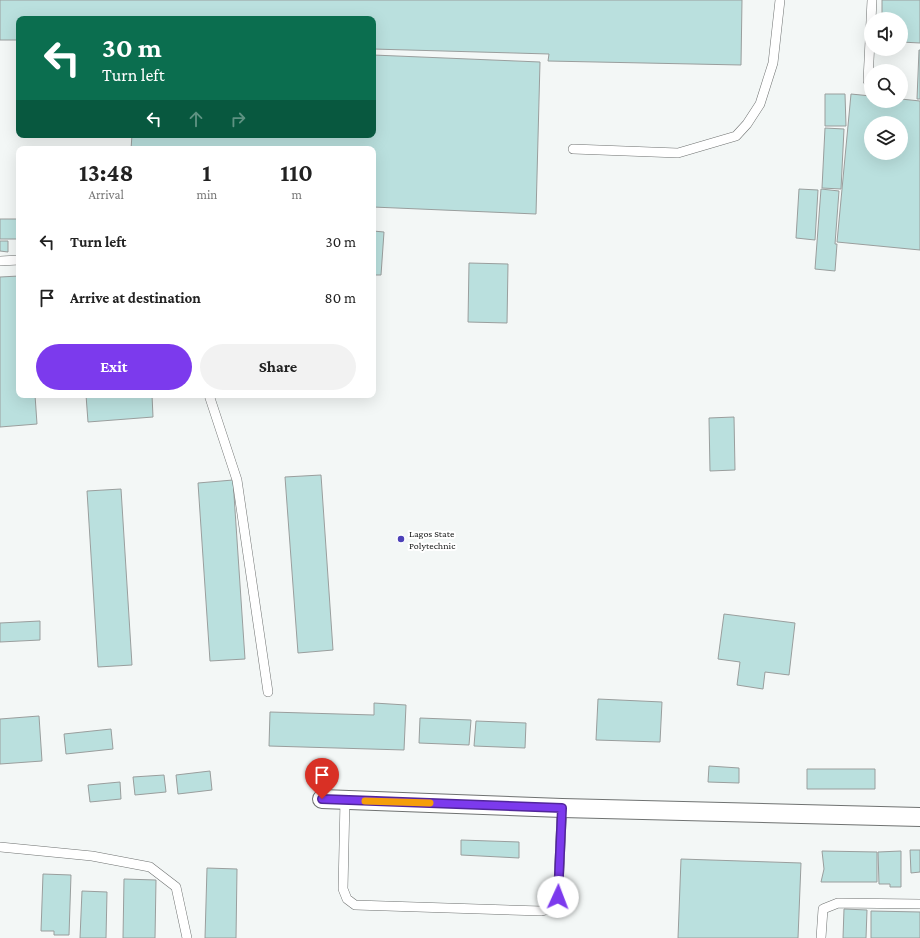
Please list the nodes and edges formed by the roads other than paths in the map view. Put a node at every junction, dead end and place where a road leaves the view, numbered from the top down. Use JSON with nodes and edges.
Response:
{"nodes":[{"id":1,"x":780,"y":0,"type":"edge"},
{"id":2,"x":872,"y":0,"type":"edge"},
{"id":3,"x":869,"y":64,"type":"edge"},
{"id":4,"x":573,"y":149,"type":"dead end"},
{"id":5,"x":16,"y":260,"type":"edge"},
{"id":6,"x":0,"y":261,"type":"edge"},
{"id":7,"x":210,"y":398,"type":"edge"},
{"id":8,"x":268,"y":692,"type":"dead end"},
{"id":9,"x":322,"y":799,"type":"dead end"},
{"id":10,"x":345,"y":800,"type":"junction"},
{"id":11,"x":562,"y":808,"type":"junction"},
{"id":12,"x":920,"y":817,"type":"edge"},
{"id":13,"x":0,"y":847,"type":"edge"},
{"id":14,"x":920,"y":904,"type":"edge"},
{"id":15,"x":187,"y":938,"type":"edge"},
{"id":16,"x":821,"y":938,"type":"edge"}],
"edges":[{"from":1,"to":4,"type":"lane"},
{"from":2,"to":3,"type":"lane"},
{"from":5,"to":6,"type":"lane"},
{"from":7,"to":8,"type":"lane"},
{"from":9,"to":10,"type":"street"},
{"from":10,"to":11,"type":"street"},
{"from":10,"to":11,"type":"lane"},
{"from":11,"to":12,"type":"street"},
{"from":13,"to":15,"type":"lane"},
{"from":14,"to":16,"type":"lane"}]}
